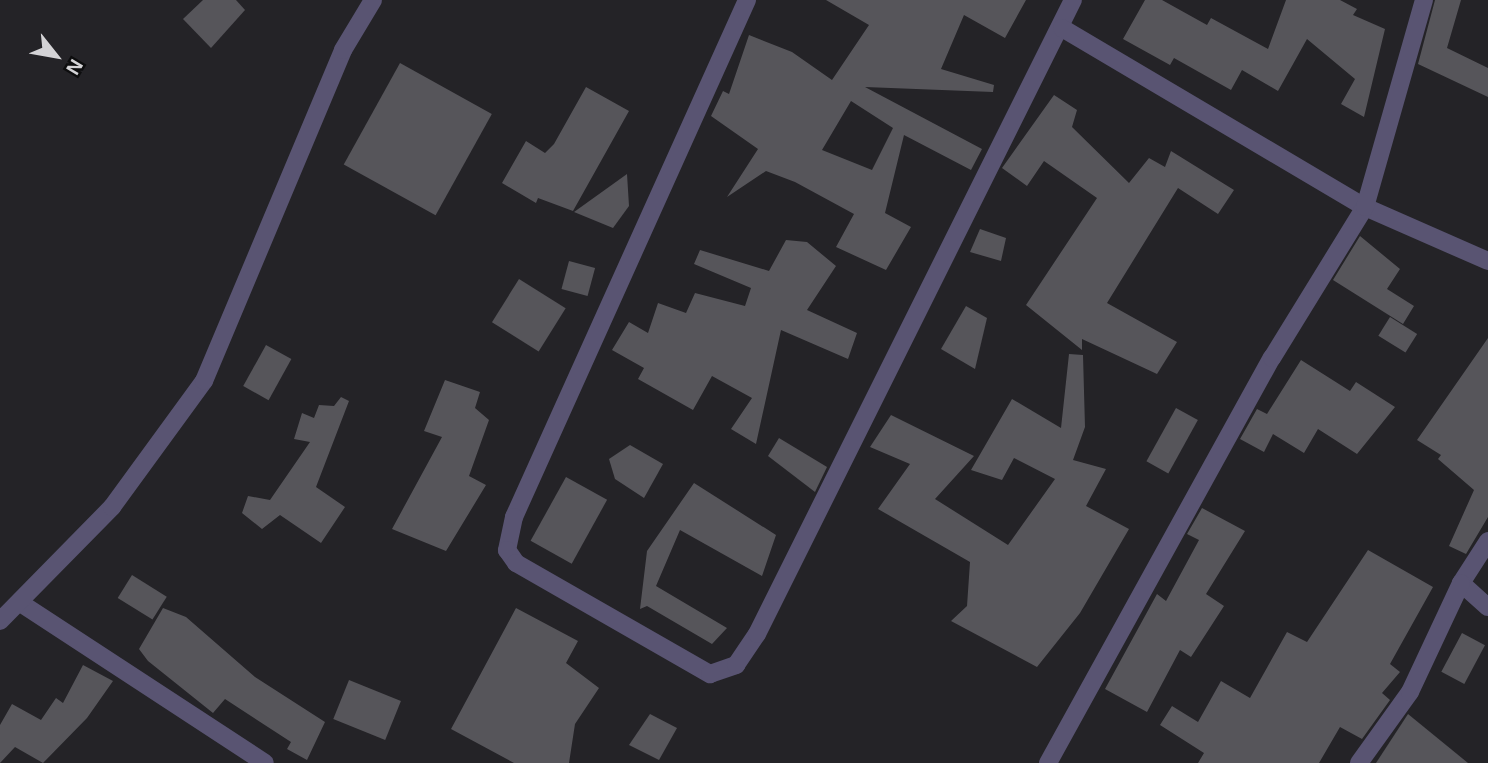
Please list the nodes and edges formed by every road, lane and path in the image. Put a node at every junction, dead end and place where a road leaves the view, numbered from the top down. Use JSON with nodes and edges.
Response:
{"nodes":[{"id":1,"x":373,"y":0,"type":"edge"},
{"id":2,"x":747,"y":0,"type":"edge"},
{"id":3,"x":1073,"y":0,"type":"edge"},
{"id":4,"x":1424,"y":0,"type":"edge"},
{"id":5,"x":1062,"y":28,"type":"junction"},
{"id":6,"x":1365,"y":207,"type":"junction"},
{"id":7,"x":1488,"y":261,"type":"edge"},
{"id":8,"x":1488,"y":541,"type":"edge"},
{"id":9,"x":1461,"y":583,"type":"junction"},
{"id":10,"x":22,"y":604,"type":"junction"},
{"id":11,"x":1488,"y":607,"type":"edge"},
{"id":12,"x":0,"y":621,"type":"edge"},
{"id":13,"x":265,"y":763,"type":"edge"},
{"id":14,"x":1048,"y":763,"type":"edge"},
{"id":15,"x":1359,"y":763,"type":"edge"}],
"edges":[{"from":1,"to":10,"type":"street"},
{"from":2,"to":5,"type":"street"},
{"from":3,"to":5,"type":"street"},
{"from":4,"to":6,"type":"street"},
{"from":5,"to":6,"type":"street"},
{"from":6,"to":7,"type":"street"},
{"from":6,"to":14,"type":"street"},
{"from":8,"to":9,"type":"street"},
{"from":9,"to":11,"type":"street"},
{"from":9,"to":15,"type":"street"},
{"from":10,"to":12,"type":"street"},
{"from":10,"to":13,"type":"street"}]}
